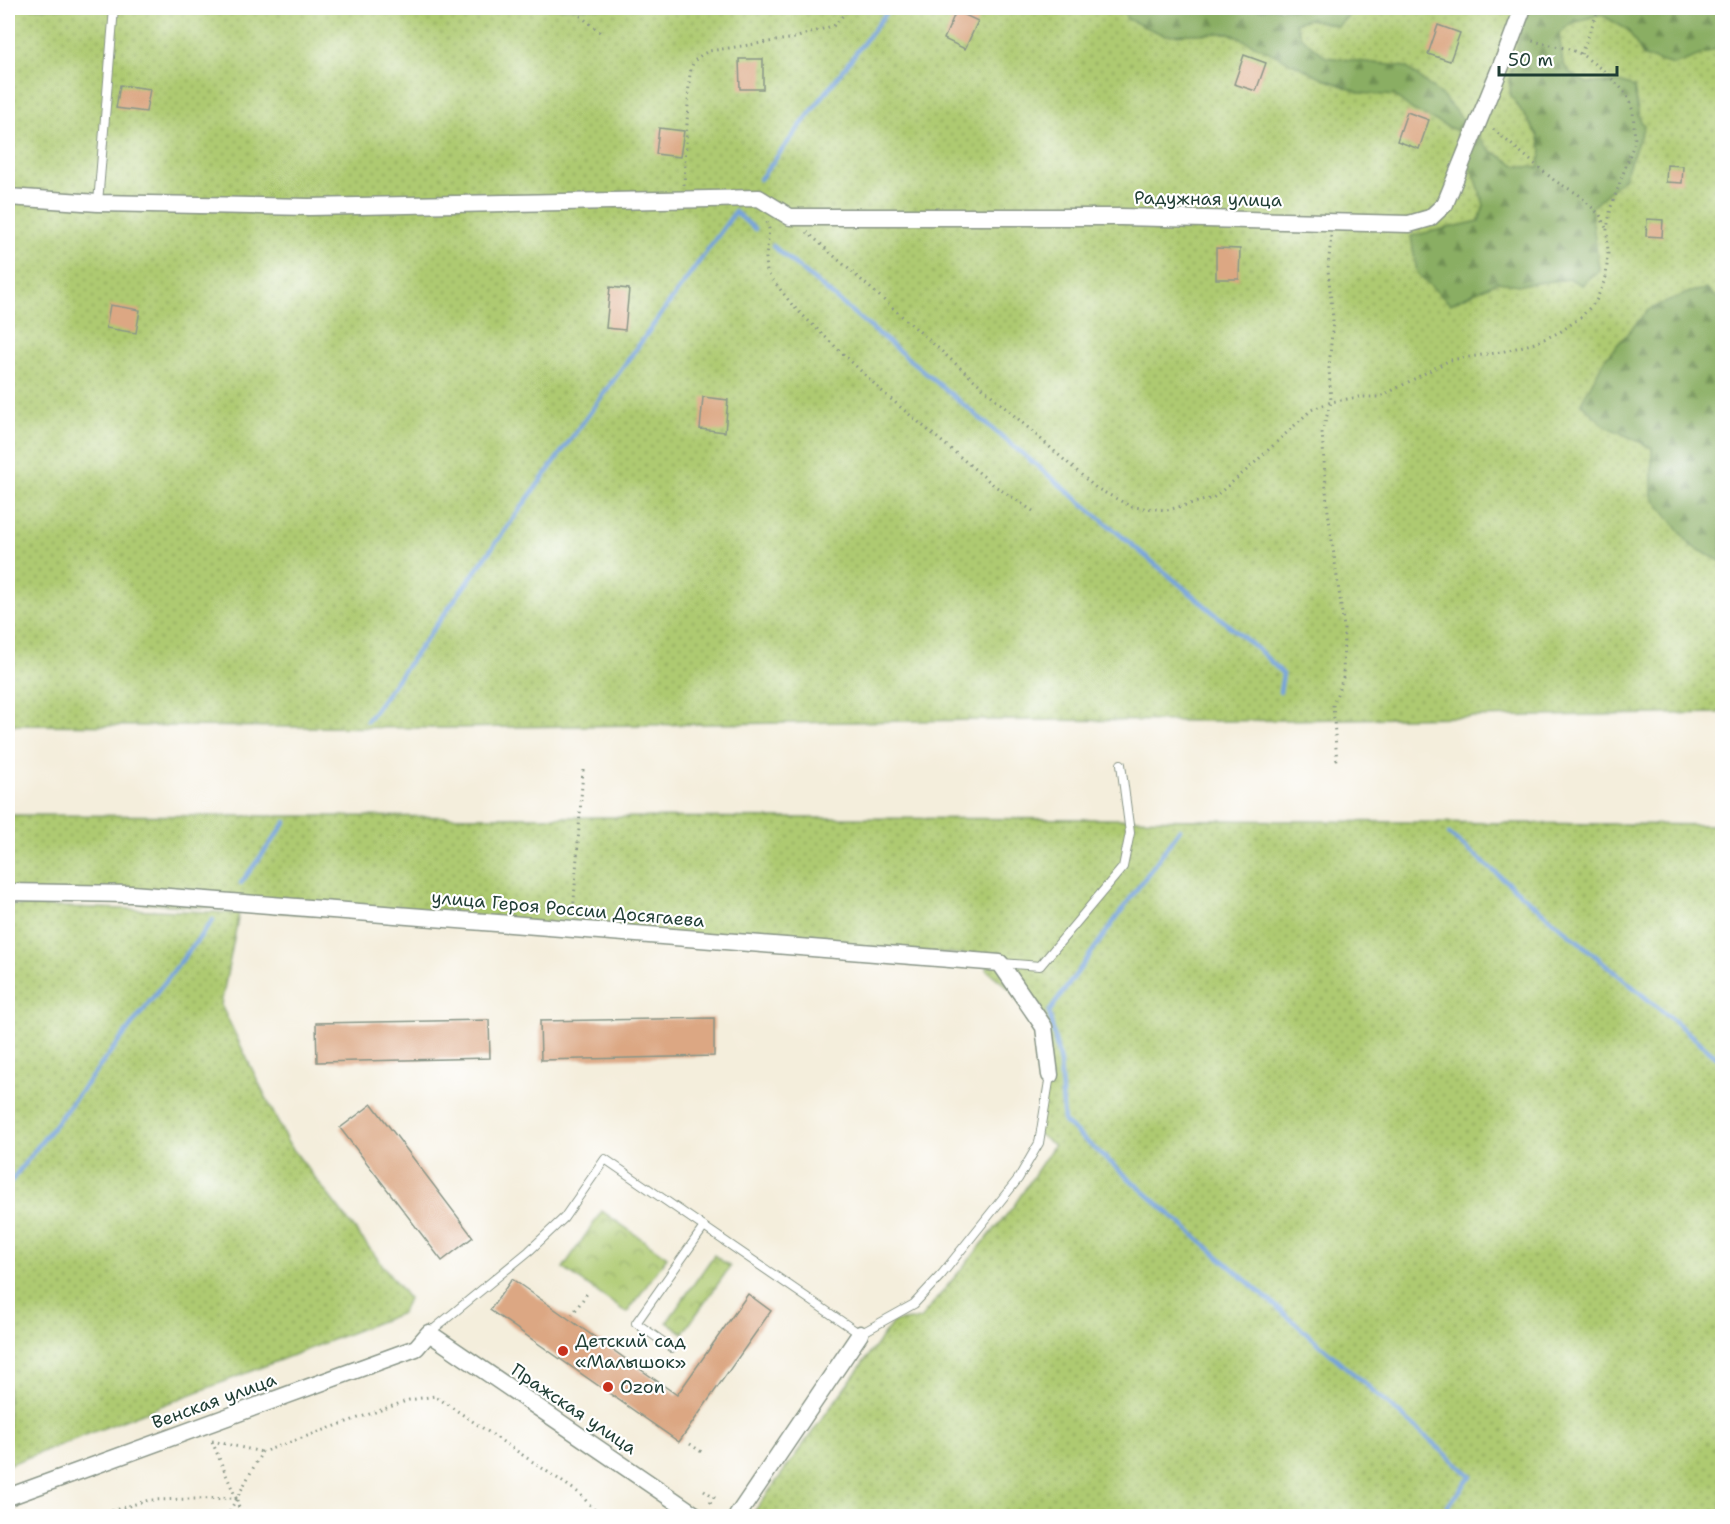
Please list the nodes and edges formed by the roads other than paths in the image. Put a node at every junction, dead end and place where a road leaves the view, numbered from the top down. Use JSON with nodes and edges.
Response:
{"nodes":[{"id":1,"x":114,"y":8,"type":"edge"},
{"id":2,"x":1523,"y":8,"type":"edge"},
{"id":3,"x":8,"y":197,"type":"edge"},
{"id":4,"x":98,"y":203,"type":"junction"},
{"id":5,"x":1121,"y":764,"type":"dead end"},
{"id":6,"x":8,"y":892,"type":"edge"},
{"id":7,"x":1000,"y":963,"type":"junction"},
{"id":8,"x":1050,"y":1075,"type":"joint"},
{"id":9,"x":704,"y":1227,"type":"junction"},
{"id":10,"x":429,"y":1333,"type":"junction"},
{"id":11,"x":860,"y":1334,"type":"junction"},
{"id":12,"x":672,"y":1348,"type":"dead end"},
{"id":13,"x":8,"y":1497,"type":"edge"},
{"id":14,"x":702,"y":1512,"type":"edge"},
{"id":15,"x":737,"y":1516,"type":"edge"}],
"edges":[{"from":1,"to":4,"type":"lane"},
{"from":2,"to":4,"type":"street","name":"Радужная улица"},
{"from":3,"to":4,"type":"street"},
{"from":5,"to":7,"type":"lane"},
{"from":6,"to":7,"type":"street","name":"улица Героя России Досягаева"},
{"from":7,"to":8,"type":"street"},
{"from":8,"to":11,"type":"lane"},
{"from":9,"to":10,"type":"lane"},
{"from":9,"to":11,"type":"lane"},
{"from":9,"to":12,"type":"lane"},
{"from":10,"to":13,"type":"street","name":"Венская улица"},
{"from":10,"to":14,"type":"street","name":"Пражская улица"},
{"from":11,"to":15,"type":"street"}]}
